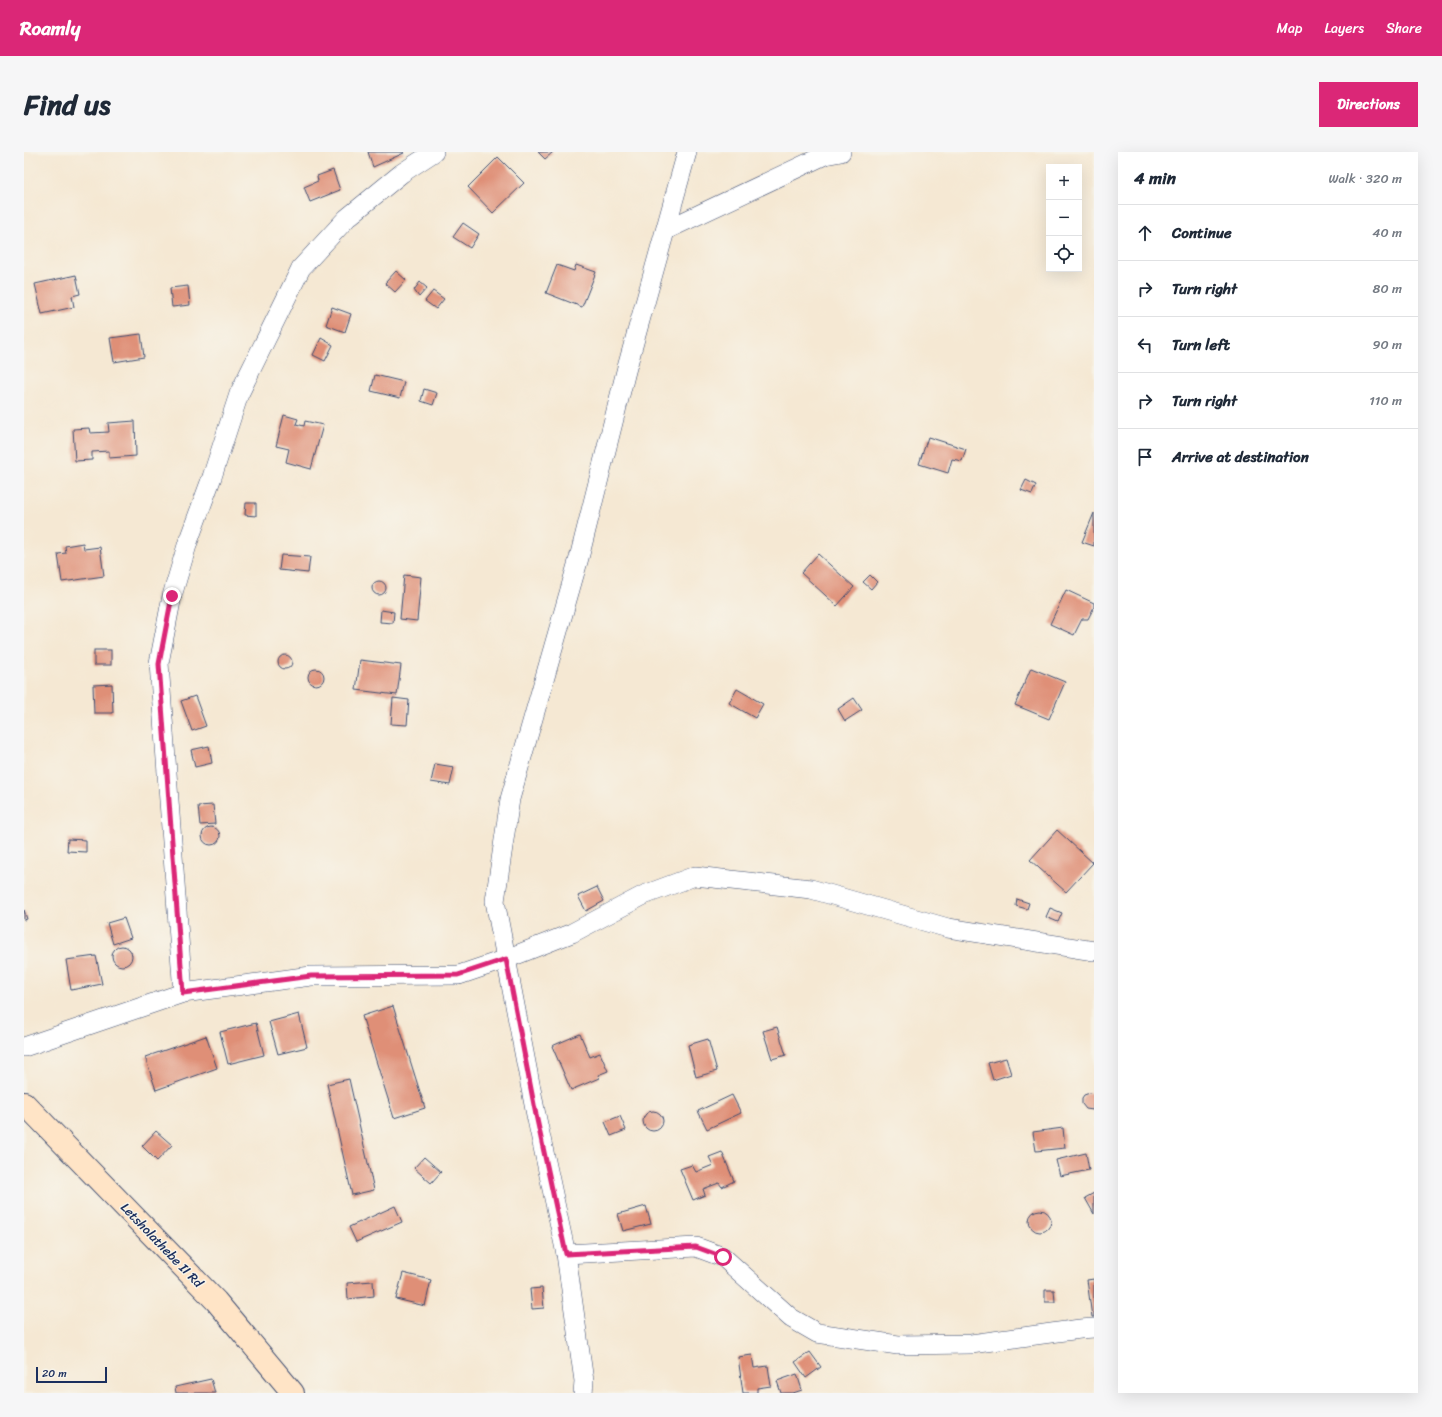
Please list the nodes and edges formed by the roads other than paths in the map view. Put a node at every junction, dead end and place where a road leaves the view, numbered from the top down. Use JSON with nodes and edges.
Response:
{"nodes":[{"id":1,"x":434,"y":152,"type":"edge"},
{"id":2,"x":687,"y":152,"type":"edge"},
{"id":3,"x":840,"y":152,"type":"edge"},
{"id":4,"x":666,"y":230,"type":"junction"},
{"id":5,"x":1094,"y":951,"type":"edge"},
{"id":6,"x":506,"y":959,"type":"junction"},
{"id":7,"x":183,"y":993,"type":"junction"},
{"id":8,"x":24,"y":1047,"type":"edge"},
{"id":9,"x":24,"y":1103,"type":"edge"},
{"id":10,"x":566,"y":1254,"type":"junction"},
{"id":11,"x":1094,"y":1328,"type":"edge"},
{"id":12,"x":293,"y":1393,"type":"edge"},
{"id":13,"x":583,"y":1393,"type":"edge"}],
"edges":[{"from":1,"to":7,"type":"street"},
{"from":2,"to":4,"type":"street"},
{"from":3,"to":4,"type":"street"},
{"from":4,"to":6,"type":"street"},
{"from":5,"to":6,"type":"street"},
{"from":6,"to":7,"type":"street"},
{"from":6,"to":10,"type":"street"},
{"from":7,"to":8,"type":"street"},
{"from":9,"to":12,"type":"street","name":"Letsholathebe II Rd"},
{"from":10,"to":11,"type":"street"},
{"from":10,"to":13,"type":"street"}]}
